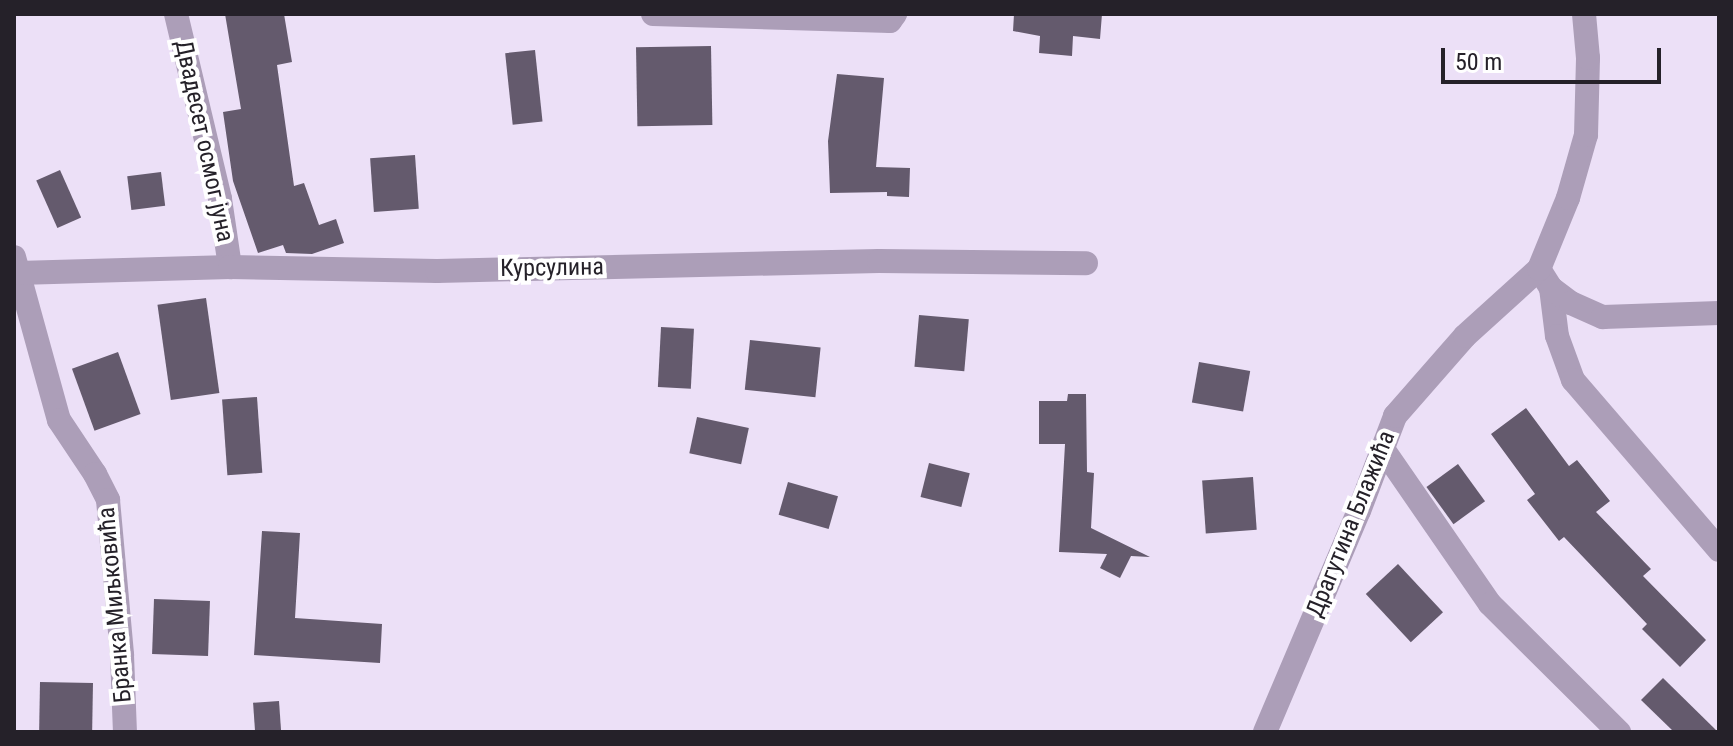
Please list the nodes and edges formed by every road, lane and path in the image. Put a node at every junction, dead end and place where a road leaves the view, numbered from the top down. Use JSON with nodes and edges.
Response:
{"nodes":[{"id":1,"x":176,"y":14,"type":"edge"},
{"id":2,"x":653,"y":14,"type":"edge"},
{"id":3,"x":895,"y":14,"type":"edge"},
{"id":4,"x":1584,"y":14,"type":"edge"},
{"id":5,"x":1086,"y":263,"type":"dead end"},
{"id":6,"x":16,"y":265,"type":"edge"},
{"id":7,"x":230,"y":267,"type":"junction"},
{"id":8,"x":1545,"y":278,"type":"junction"},
{"id":9,"x":1719,"y":313,"type":"edge"},
{"id":10,"x":1383,"y":449,"type":"junction"},
{"id":11,"x":1719,"y":550,"type":"edge"},
{"id":12,"x":125,"y":732,"type":"edge"},
{"id":13,"x":1265,"y":732,"type":"edge"},
{"id":14,"x":1619,"y":732,"type":"edge"}],
"edges":[{"from":1,"to":7,"type":"street","name":"Двадесет осмог јуна"},
{"from":2,"to":3,"type":"street"},
{"from":4,"to":8,"type":"street"},
{"from":5,"to":7,"type":"street","name":"Курсулина"},
{"from":6,"to":7,"type":"street","name":"Курсулина"},
{"from":6,"to":12,"type":"street","name":"Бранка Миљковића"},
{"from":8,"to":9,"type":"street"},
{"from":8,"to":10,"type":"street","name":"Драгутина Блажића"},
{"from":8,"to":11,"type":"street"},
{"from":10,"to":13,"type":"street","name":"Драгутина Блажића"},
{"from":10,"to":14,"type":"street"}]}
